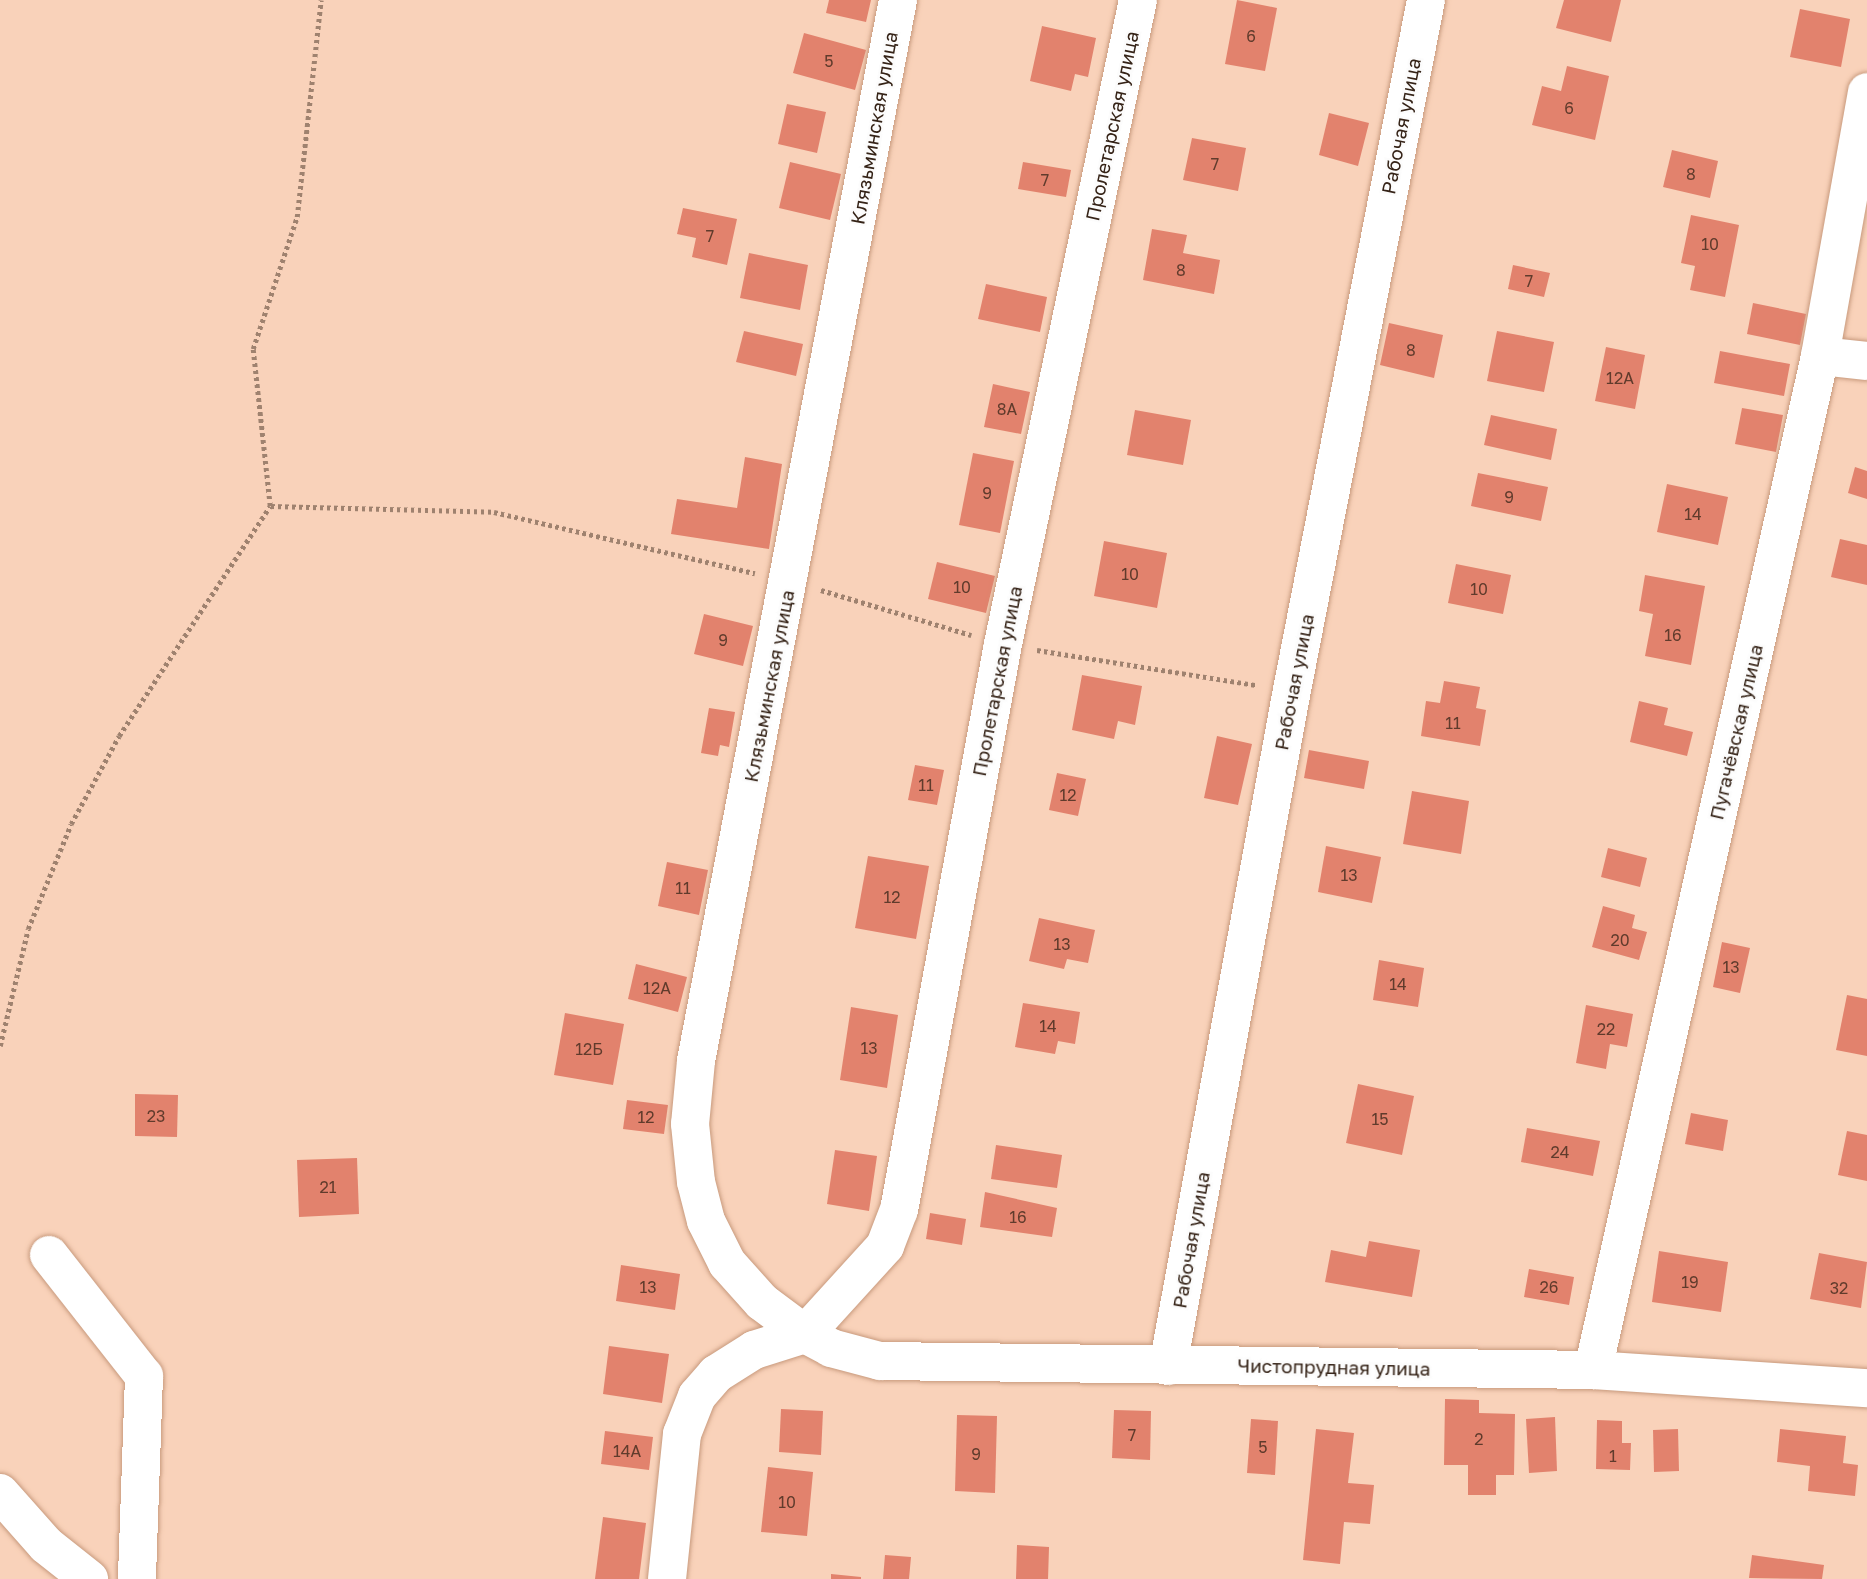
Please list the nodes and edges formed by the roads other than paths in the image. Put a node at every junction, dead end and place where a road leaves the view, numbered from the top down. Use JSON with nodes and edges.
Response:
{"nodes":[{"id":1,"x":898,"y":0,"type":"edge"},
{"id":2,"x":1138,"y":0,"type":"edge"},
{"id":3,"x":1426,"y":0,"type":"edge"},
{"id":4,"x":1867,"y":92,"type":"edge"},
{"id":5,"x":1820,"y":356,"type":"junction"},
{"id":6,"x":1867,"y":361,"type":"edge"},
{"id":7,"x":49,"y":1255,"type":"dead end"},
{"id":8,"x":805,"y":1334,"type":"junction"},
{"id":9,"x":1168,"y":1366,"type":"junction"},
{"id":10,"x":1592,"y":1370,"type":"junction"},
{"id":11,"x":1867,"y":1388,"type":"edge"},
{"id":12,"x":0,"y":1493,"type":"edge"},
{"id":13,"x":89,"y":1579,"type":"edge"},
{"id":14,"x":137,"y":1579,"type":"edge"},
{"id":15,"x":667,"y":1579,"type":"edge"}],
"edges":[{"from":1,"to":8,"type":"street","name":"Клязьминская улица"},
{"from":2,"to":8,"type":"street","name":"Пролетарская улица"},
{"from":3,"to":9,"type":"street","name":"Рабочая улица"},
{"from":4,"to":5,"type":"street","name":"Пугачёвская улица"},
{"from":5,"to":6,"type":"street"},
{"from":5,"to":10,"type":"street","name":"Пугачёвская улица"},
{"from":7,"to":14,"type":"street"},
{"from":8,"to":9,"type":"street","name":"Чистопрудная улица"},
{"from":8,"to":15,"type":"street"},
{"from":9,"to":10,"type":"street","name":"Чистопрудная улица"},
{"from":10,"to":11,"type":"street","name":"Чистопрудная улица"},
{"from":12,"to":13,"type":"street"}]}
